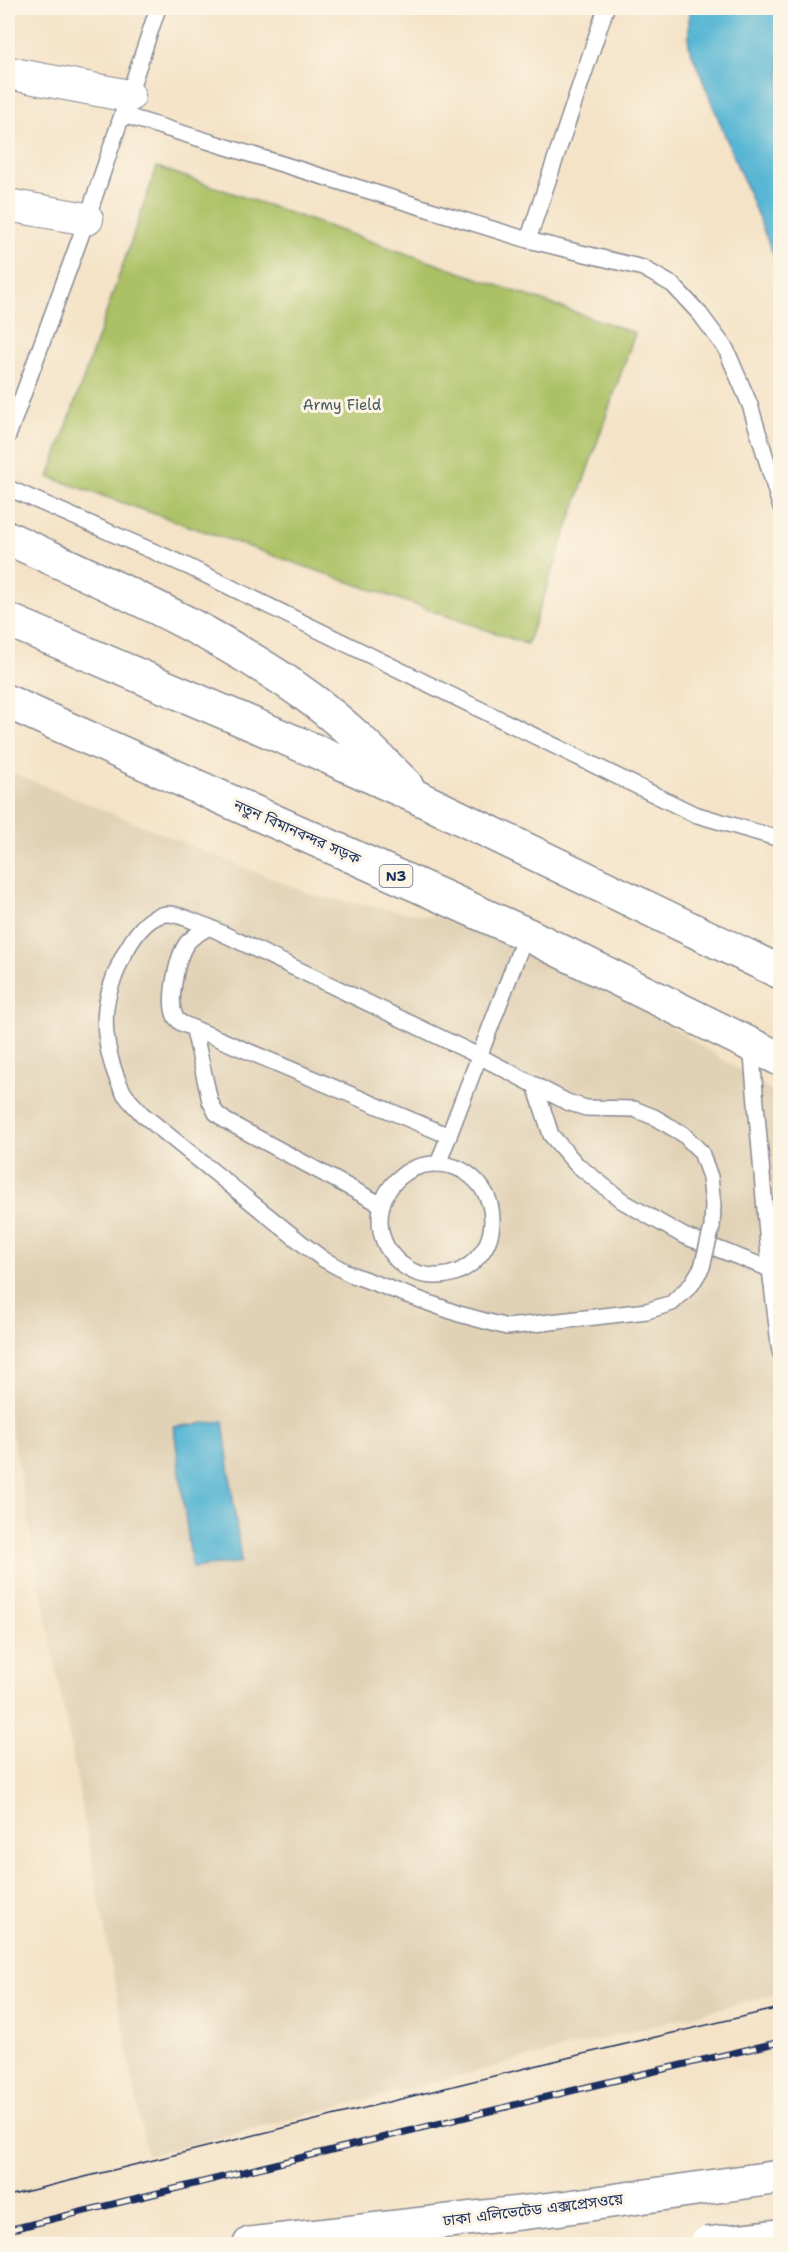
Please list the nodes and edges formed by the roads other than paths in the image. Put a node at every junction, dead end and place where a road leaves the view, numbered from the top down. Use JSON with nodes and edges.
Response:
{"nodes":[{"id":1,"x":158,"y":8,"type":"edge"},
{"id":2,"x":606,"y":8,"type":"edge"},
{"id":3,"x":8,"y":73,"type":"edge"},
{"id":4,"x":126,"y":106,"type":"junction"},
{"id":5,"x":8,"y":205,"type":"edge"},
{"id":6,"x":87,"y":219,"type":"junction"},
{"id":7,"x":528,"y":240,"type":"junction"},
{"id":8,"x":8,"y":436,"type":"edge"},
{"id":9,"x":8,"y":488,"type":"edge"},
{"id":10,"x":780,"y":505,"type":"edge"},
{"id":11,"x":8,"y":538,"type":"edge"},
{"id":12,"x":8,"y":620,"type":"edge"},
{"id":13,"x":8,"y":702,"type":"edge"},
{"id":14,"x":419,"y":798,"type":"junction"},
{"id":15,"x":780,"y":839,"type":"edge"},
{"id":16,"x":209,"y":927,"type":"junction"},
{"id":17,"x":526,"y":934,"type":"junction"},
{"id":18,"x":780,"y":972,"type":"edge"},
{"id":19,"x":194,"y":1030,"type":"junction"},
{"id":20,"x":751,"y":1044,"type":"junction"},
{"id":21,"x":479,"y":1056,"type":"junction"},
{"id":22,"x":780,"y":1059,"type":"edge"},
{"id":23,"x":535,"y":1085,"type":"junction"},
{"id":24,"x":449,"y":1136,"type":"junction"},
{"id":25,"x":438,"y":1164,"type":"junction"},
{"id":26,"x":382,"y":1205,"type":"junction"},
{"id":27,"x":770,"y":1269,"type":"junction"},
{"id":28,"x":780,"y":1352,"type":"edge"},
{"id":29,"x":780,"y":2177,"type":"edge"},
{"id":30,"x":780,"y":2236,"type":"edge"},
{"id":31,"x":250,"y":2244,"type":"edge"},
{"id":32,"x":706,"y":2244,"type":"edge"}],
"edges":[{"from":1,"to":4,"type":"lane"},
{"from":2,"to":7,"type":"lane"},
{"from":3,"to":4,"type":"street"},
{"from":4,"to":6,"type":"lane"},
{"from":4,"to":7,"type":"lane"},
{"from":5,"to":6,"type":"street"},
{"from":6,"to":8,"type":"lane"},
{"from":7,"to":10,"type":"lane"},
{"from":9,"to":15,"type":"lane"},
{"from":11,"to":14,"type":"highway"},
{"from":12,"to":14,"type":"highway"},
{"from":13,"to":17,"type":"highway","name":"নতুন বিমানবন্দর সড়ক","number":"N3"},
{"from":14,"to":18,"type":"highway"},
{"from":16,"to":19,"type":"lane"},
{"from":16,"to":21,"type":"lane"},
{"from":16,"to":23,"type":"lane","bridge":true},
{"from":17,"to":20,"type":"highway","name":"নতুন বিমানবন্দর সড়ক","number":"N3"},
{"from":17,"to":21,"type":"lane"},
{"from":19,"to":24,"type":"lane"},
{"from":19,"to":26,"type":"lane"},
{"from":20,"to":22,"type":"highway","name":"নতুন বিমানবন্দর সড়ক","number":"N3"},
{"from":20,"to":27,"type":"lane"},
{"from":21,"to":23,"type":"lane"},
{"from":21,"to":24,"type":"lane"},
{"from":23,"to":27,"type":"lane"},
{"from":24,"to":25,"type":"lane"},
{"from":25,"to":26,"type":"lane"},
{"from":25,"to":26,"type":"lane"},
{"from":27,"to":28,"type":"lane"},
{"from":29,"to":31,"type":"highway","name":"ঢাকা এলিভেটেড এক্সপ্রেসওয়ে"},
{"from":30,"to":32,"type":"highway","bridge":true}]}
